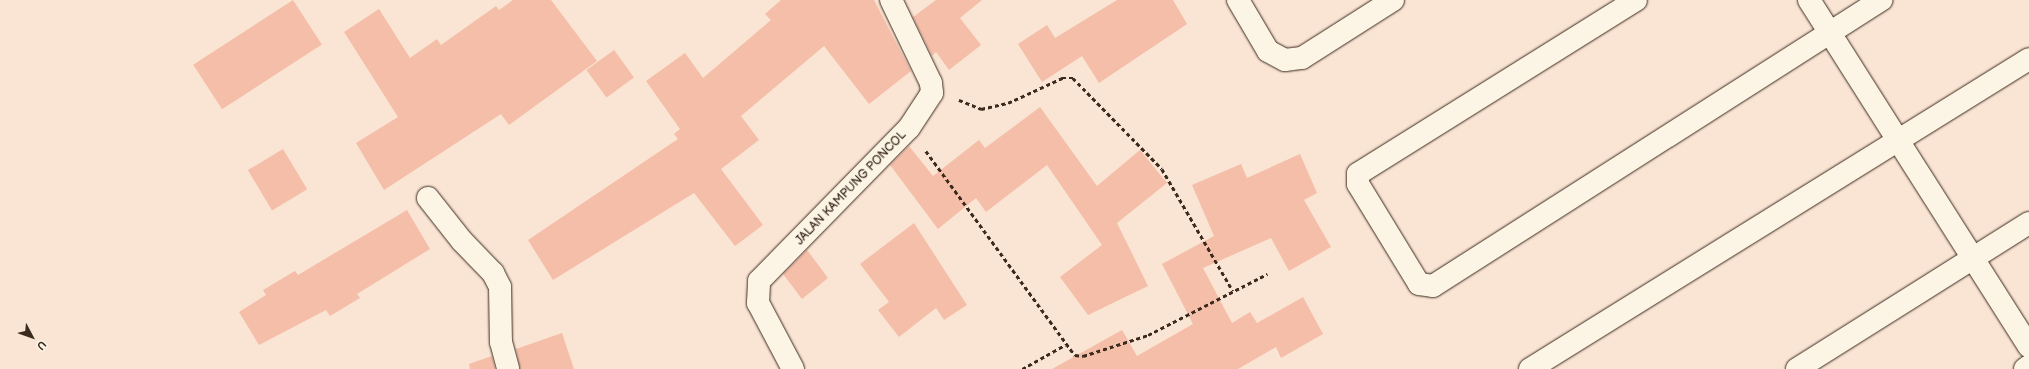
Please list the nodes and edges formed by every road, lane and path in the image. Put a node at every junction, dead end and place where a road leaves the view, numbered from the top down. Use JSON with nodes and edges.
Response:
{"nodes":[{"id":1,"x":891,"y":0,"type":"edge"},
{"id":2,"x":1238,"y":0,"type":"edge"},
{"id":3,"x":1393,"y":0,"type":"edge"},
{"id":4,"x":1636,"y":0,"type":"edge"},
{"id":5,"x":1809,"y":0,"type":"edge"},
{"id":6,"x":1881,"y":0,"type":"edge"},
{"id":7,"x":1830,"y":33,"type":"junction"},
{"id":8,"x":2029,"y":59,"type":"edge"},
{"id":9,"x":931,"y":82,"type":"junction"},
{"id":10,"x":910,"y":128,"type":"junction"},
{"id":11,"x":1898,"y":139,"type":"junction"},
{"id":12,"x":428,"y":198,"type":"dead end"},
{"id":13,"x":2029,"y":223,"type":"edge"},
{"id":14,"x":1974,"y":258,"type":"junction"},
{"id":15,"x":1267,"y":274,"type":"dead end"},
{"id":16,"x":1233,"y":291,"type":"junction"},
{"id":17,"x":1065,"y":345,"type":"junction"},
{"id":18,"x":2029,"y":346,"type":"edge"},
{"id":19,"x":2029,"y":366,"type":"edge"},
{"id":20,"x":508,"y":369,"type":"edge"},
{"id":21,"x":793,"y":369,"type":"edge"},
{"id":22,"x":1022,"y":369,"type":"edge"},
{"id":23,"x":1530,"y":369,"type":"edge"},
{"id":24,"x":1797,"y":369,"type":"edge"},
{"id":25,"x":2025,"y":369,"type":"edge"}],
"edges":[{"from":1,"to":9,"type":"street"},
{"from":2,"to":3,"type":"street"},
{"from":4,"to":7,"type":"street"},
{"from":5,"to":7,"type":"street"},
{"from":6,"to":7,"type":"street"},
{"from":7,"to":11,"type":"street"},
{"from":8,"to":11,"type":"street"},
{"from":9,"to":10,"type":"street","name":"JALAN KAMPUNG PONCOL"},
{"from":9,"to":16,"type":"path"},
{"from":10,"to":17,"type":"path"},
{"from":10,"to":21,"type":"street","name":"JALAN KAMPUNG PONCOL"},
{"from":11,"to":14,"type":"street"},
{"from":11,"to":23,"type":"street"},
{"from":12,"to":20,"type":"street"},
{"from":13,"to":14,"type":"street"},
{"from":14,"to":18,"type":"street"},
{"from":14,"to":24,"type":"street"},
{"from":15,"to":16,"type":"path"},
{"from":16,"to":17,"type":"path"},
{"from":17,"to":22,"type":"path"},
{"from":19,"to":25,"type":"street"}]}
